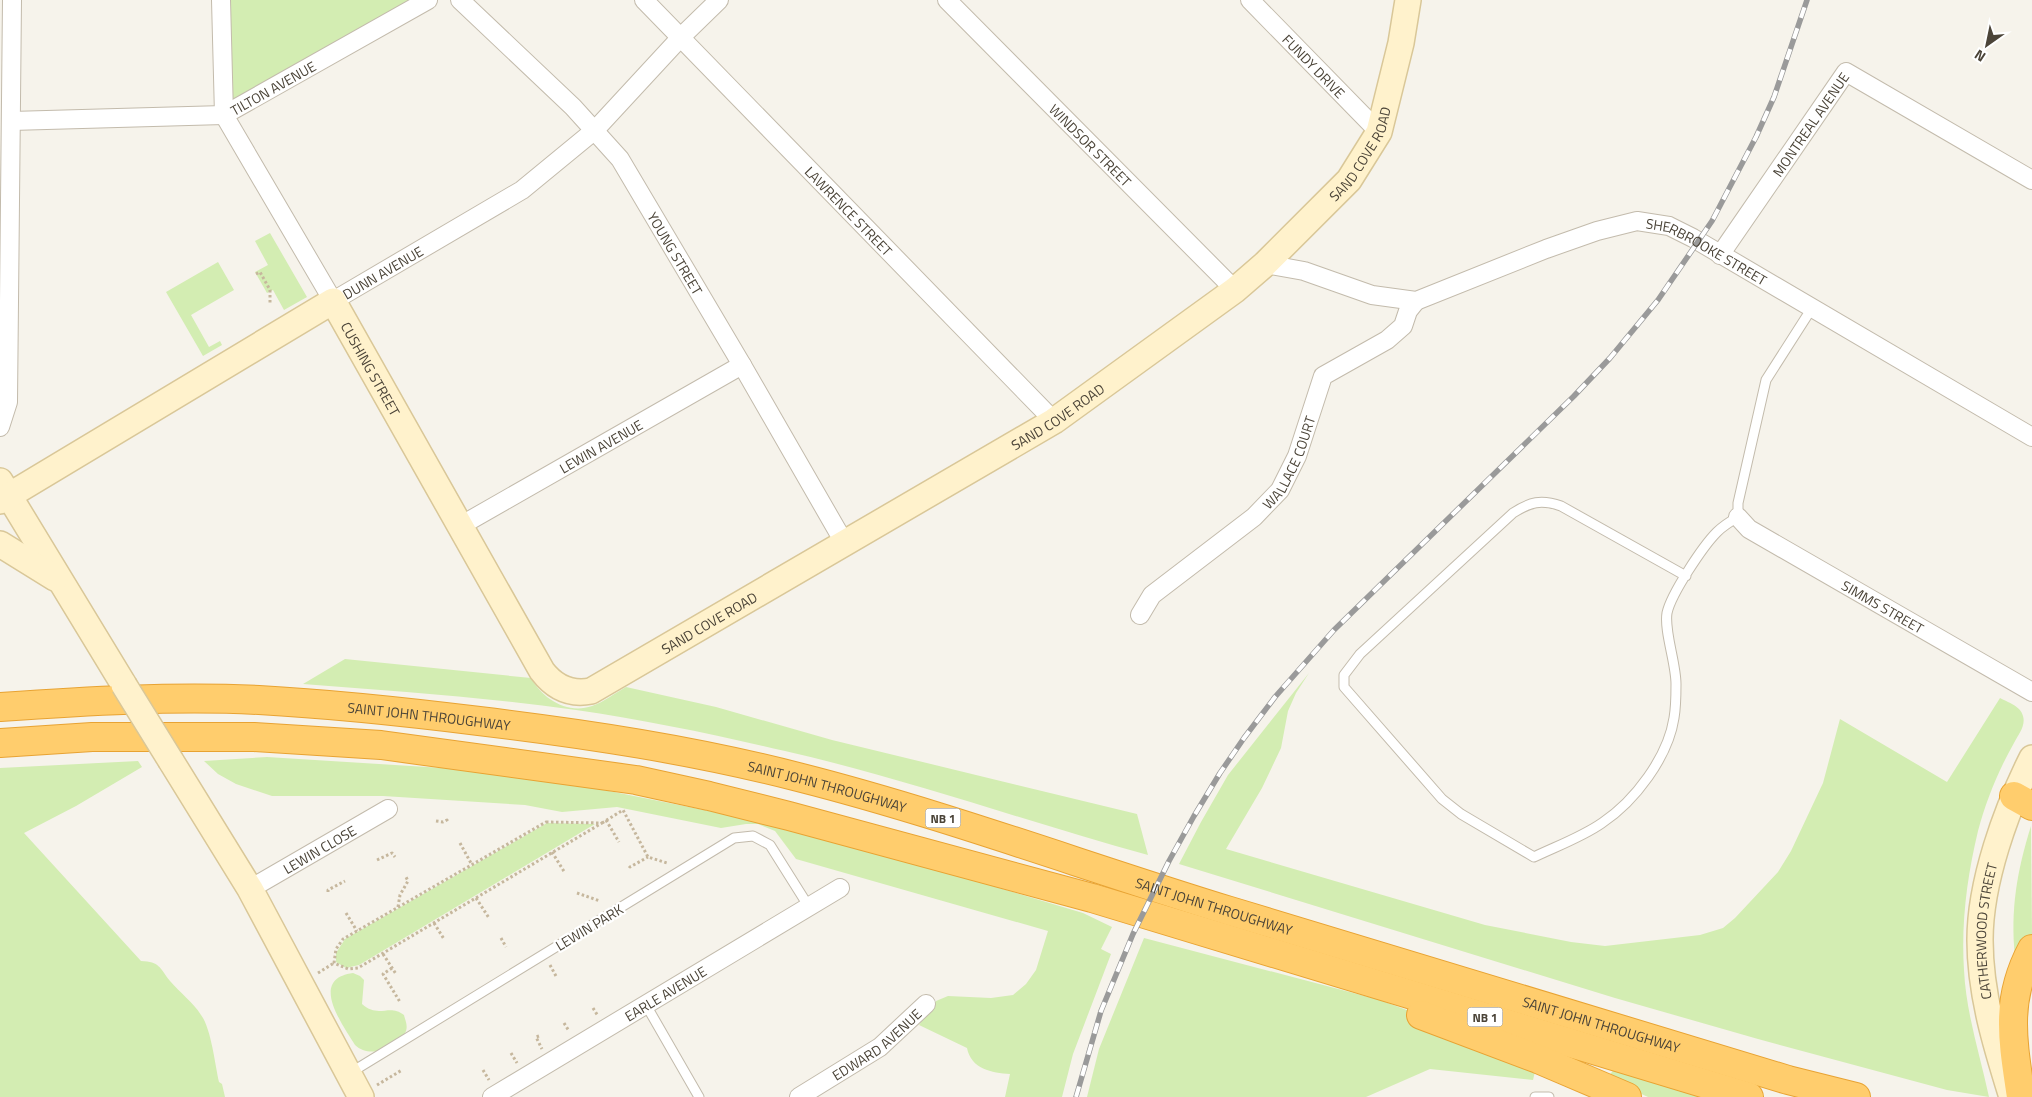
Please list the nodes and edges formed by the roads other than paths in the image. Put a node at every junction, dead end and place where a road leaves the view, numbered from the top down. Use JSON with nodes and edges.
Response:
{"nodes":[{"id":1,"x":12,"y":0,"type":"edge"},
{"id":2,"x":221,"y":0,"type":"edge"},
{"id":3,"x":428,"y":0,"type":"edge"},
{"id":4,"x":460,"y":0,"type":"edge"},
{"id":5,"x":644,"y":0,"type":"edge"},
{"id":6,"x":719,"y":0,"type":"edge"},
{"id":7,"x":947,"y":0,"type":"edge"},
{"id":8,"x":1250,"y":0,"type":"edge"},
{"id":9,"x":1408,"y":0,"type":"edge"},
{"id":10,"x":681,"y":37,"type":"junction"},
{"id":11,"x":224,"y":115,"type":"junction"},
{"id":12,"x":11,"y":121,"type":"junction"},
{"id":13,"x":596,"y":130,"type":"junction"},
{"id":14,"x":1379,"y":132,"type":"junction"},
{"id":15,"x":2032,"y":180,"type":"edge"},
{"id":16,"x":1720,"y":255,"type":"junction"},
{"id":17,"x":1265,"y":264,"type":"junction"},
{"id":18,"x":1234,"y":290,"type":"junction"},
{"id":19,"x":333,"y":301,"type":"junction"},
{"id":20,"x":1416,"y":301,"type":"junction"},
{"id":21,"x":1812,"y":308,"type":"junction"},
{"id":22,"x":742,"y":365,"type":"junction"},
{"id":23,"x":1054,"y":421,"type":"junction"},
{"id":24,"x":0,"y":428,"type":"edge"},
{"id":25,"x":2032,"y":437,"type":"edge"},
{"id":26,"x":3,"y":493,"type":"edge"},
{"id":27,"x":1738,"y":516,"type":"junction"},
{"id":28,"x":460,"y":526,"type":"junction"},
{"id":29,"x":0,"y":544,"type":"edge"},
{"id":30,"x":845,"y":544,"type":"junction"},
{"id":31,"x":1686,"y":576,"type":"junction"},
{"id":32,"x":60,"y":581,"type":"junction"},
{"id":33,"x":1140,"y":615,"type":"dead end"},
{"id":34,"x":565,"y":690,"type":"joint"},
{"id":35,"x":2032,"y":692,"type":"edge"},
{"id":36,"x":0,"y":707,"type":"edge"},
{"id":37,"x":0,"y":743,"type":"edge"},
{"id":38,"x":2032,"y":758,"type":"edge"},
{"id":39,"x":2026,"y":799,"type":"edge"},
{"id":40,"x":388,"y":808,"type":"dead end"},
{"id":41,"x":840,"y":888,"type":"dead end"},
{"id":42,"x":250,"y":889,"type":"junction"},
{"id":43,"x":809,"y":907,"type":"junction"},
{"id":44,"x":1222,"y":938,"type":"junction"},
{"id":45,"x":2032,"y":950,"type":"edge"},
{"id":46,"x":926,"y":1004,"type":"dead end"},
{"id":47,"x":646,"y":1005,"type":"junction"},
{"id":48,"x":2008,"y":1059,"type":"junction"},
{"id":49,"x":348,"y":1074,"type":"junction"},
{"id":50,"x":369,"y":1091,"type":"edge"},
{"id":51,"x":492,"y":1097,"type":"edge"},
{"id":52,"x":699,"y":1097,"type":"edge"},
{"id":53,"x":799,"y":1097,"type":"edge"},
{"id":54,"x":1535,"y":1097,"type":"edge"},
{"id":55,"x":1549,"y":1097,"type":"edge"},
{"id":56,"x":1627,"y":1097,"type":"edge"},
{"id":57,"x":1749,"y":1097,"type":"edge"},
{"id":58,"x":1856,"y":1097,"type":"edge"},
{"id":59,"x":2012,"y":1097,"type":"edge"},
{"id":60,"x":2021,"y":1097,"type":"edge"}],
"edges":[{"from":1,"to":12,"type":"street"},
{"from":2,"to":11,"type":"street","name":"CUSHING STREET"},
{"from":3,"to":11,"type":"street","name":"TILTON AVENUE"},
{"from":4,"to":13,"type":"street","name":"YOUNG STREET"},
{"from":5,"to":10,"type":"street","name":"LAWRENCE STREET"},
{"from":6,"to":10,"type":"street","name":"DUNN AVENUE"},
{"from":7,"to":18,"type":"street","name":"WINDSOR STREET"},
{"from":8,"to":14,"type":"street","name":"FUNDY DRIVE"},
{"from":9,"to":14,"type":"street","name":"SAND COVE ROAD"},
{"from":10,"to":13,"type":"street","name":"DUNN AVENUE"},
{"from":10,"to":23,"type":"street","name":"LAWRENCE STREET"},
{"from":11,"to":12,"type":"street","name":"TILTON AVENUE"},
{"from":11,"to":19,"type":"street","name":"CUSHING STREET"},
{"from":12,"to":24,"type":"street"},
{"from":13,"to":19,"type":"street","name":"DUNN AVENUE"},
{"from":13,"to":22,"type":"street","name":"YOUNG STREET"},
{"from":14,"to":17,"type":"street","name":"SAND COVE ROAD"},
{"from":15,"to":16,"type":"street","name":"MONTREAL AVENUE"},
{"from":16,"to":20,"type":"street","name":"SHERBROOKE STREET"},
{"from":16,"to":21,"type":"street","name":"SHERBROOKE STREET"},
{"from":17,"to":18,"type":"street","name":"SAND COVE ROAD"},
{"from":17,"to":20,"type":"street","name":"SHERBROOKE STREET"},
{"from":18,"to":23,"type":"street","name":"SAND COVE ROAD"},
{"from":19,"to":26,"type":"street","name":"DUNN AVENUE"},
{"from":19,"to":28,"type":"street","name":"CUSHING STREET"},
{"from":20,"to":33,"type":"street","name":"WALLACE COURT"},
{"from":21,"to":25,"type":"street","name":"SHERBROOKE STREET"},
{"from":21,"to":27,"type":"lane"},
{"from":22,"to":28,"type":"street","name":"LEWIN AVENUE"},
{"from":22,"to":30,"type":"street","name":"YOUNG STREET"},
{"from":23,"to":30,"type":"street","name":"SAND COVE ROAD"},
{"from":26,"to":32,"type":"street"},
{"from":27,"to":31,"type":"lane"},
{"from":27,"to":35,"type":"street","name":"SIMMS STREET"},
{"from":28,"to":34,"type":"street","name":"CUSHING STREET"},
{"from":29,"to":32,"type":"street"},
{"from":30,"to":34,"type":"street","name":"SAND COVE ROAD"},
{"from":31,"to":31,"type":"lane"},
{"from":32,"to":42,"type":"street","bridge":true},
{"from":36,"to":58,"type":"highway","name":"SAINT JOHN THROUGHWAY","number":"NB 1"},
{"from":37,"to":44,"type":"highway","name":"SAINT JOHN THROUGHWAY","number":"NB 1"},
{"from":38,"to":39,"type":"street","name":"CATHERWOOD STREET"},
{"from":39,"to":48,"type":"street","name":"CATHERWOOD STREET"},
{"from":40,"to":42,"type":"street","name":"LEWIN CLOSE"},
{"from":41,"to":43,"type":"street","name":"EARLE AVENUE"},
{"from":42,"to":49,"type":"street"},
{"from":43,"to":47,"type":"street","name":"EARLE AVENUE"},
{"from":43,"to":49,"type":"lane","name":"LEWIN PARK"},
{"from":44,"to":56,"type":"highway"},
{"from":44,"to":57,"type":"highway","name":"SAINT JOHN THROUGHWAY","number":"NB 1"},
{"from":45,"to":48,"type":"highway"},
{"from":46,"to":53,"type":"street","name":"EDWARD AVENUE"},
{"from":47,"to":51,"type":"street","name":"EARLE AVENUE"},
{"from":47,"to":52,"type":"lane"},
{"from":48,"to":59,"type":"street","name":"CATHERWOOD STREET"},
{"from":48,"to":60,"type":"highway"},
{"from":49,"to":50,"type":"street"},
{"from":54,"to":55,"type":"lane"}]}
